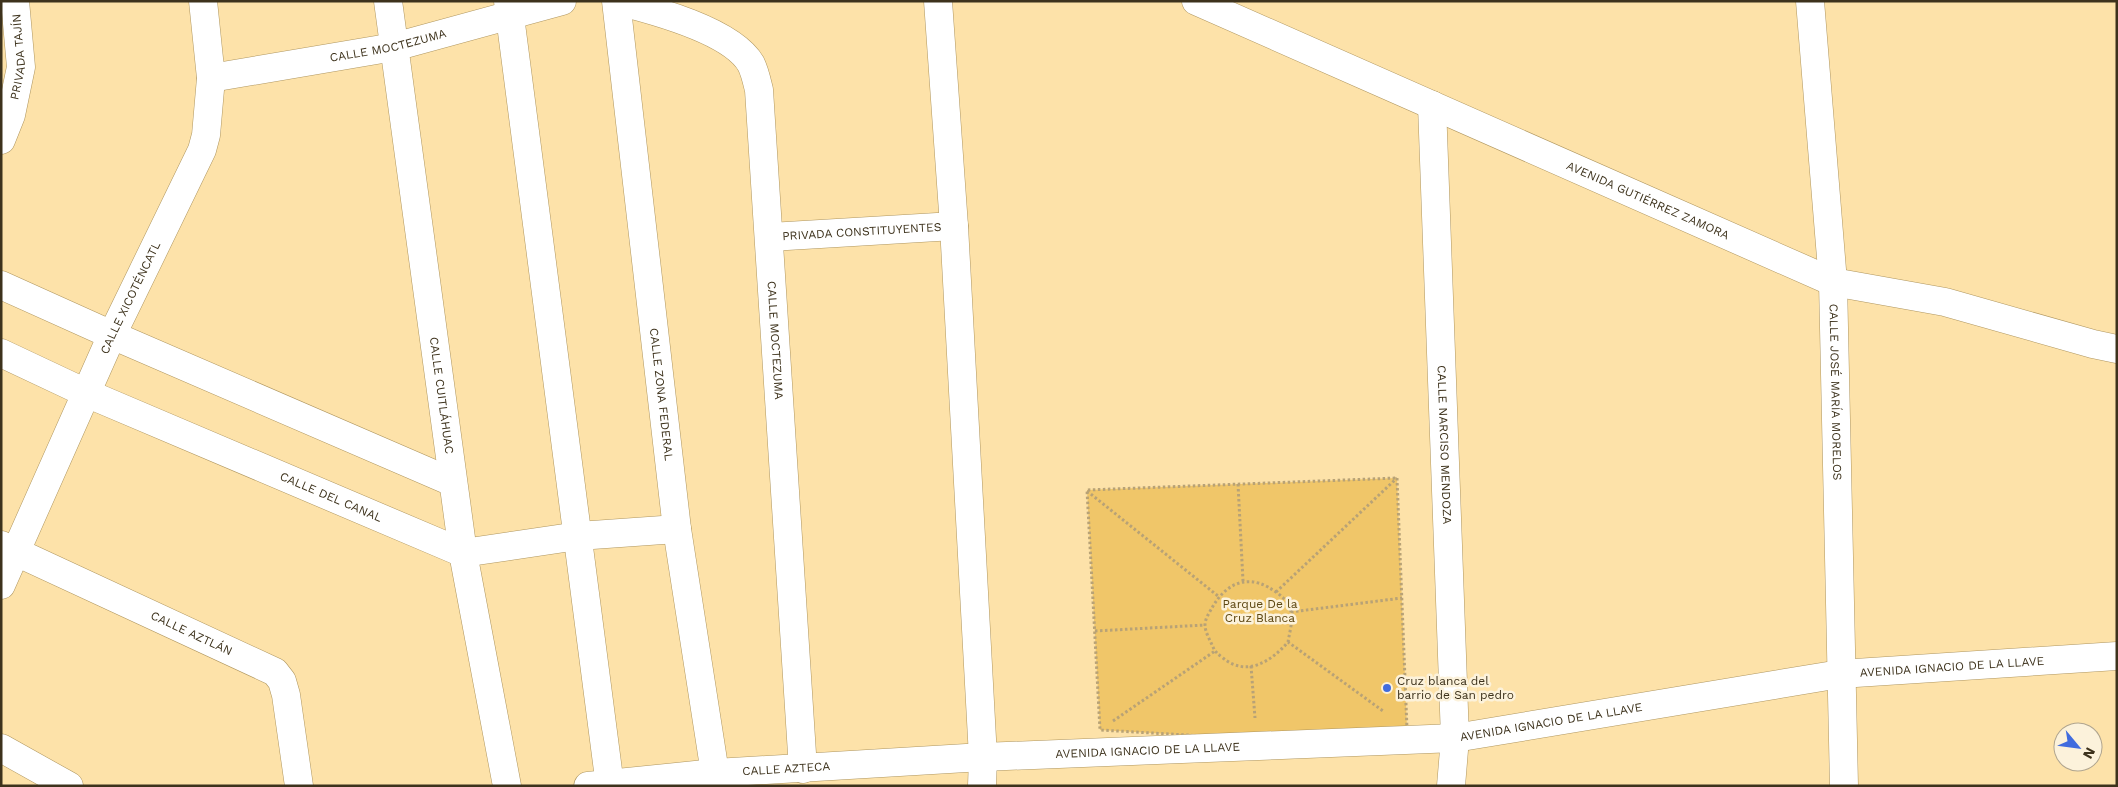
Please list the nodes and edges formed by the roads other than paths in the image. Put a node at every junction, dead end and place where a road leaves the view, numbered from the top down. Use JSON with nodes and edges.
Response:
{"nodes":[{"id":1,"x":14,"y":1,"type":"edge"},
{"id":2,"x":203,"y":1,"type":"edge"},
{"id":3,"x":388,"y":1,"type":"edge"},
{"id":4,"x":562,"y":1,"type":"edge"},
{"id":5,"x":617,"y":1,"type":"edge"},
{"id":6,"x":938,"y":1,"type":"edge"},
{"id":7,"x":1196,"y":1,"type":"edge"},
{"id":8,"x":1810,"y":1,"type":"edge"},
{"id":9,"x":509,"y":8,"type":"edge"},
{"id":10,"x":394,"y":47,"type":"junction"},
{"id":11,"x":211,"y":78,"type":"junction"},
{"id":12,"x":1432,"y":105,"type":"junction"},
{"id":13,"x":1,"y":140,"type":"edge"},
{"id":14,"x":954,"y":226,"type":"junction"},
{"id":15,"x":770,"y":237,"type":"junction"},
{"id":16,"x":1833,"y":282,"type":"junction"},
{"id":17,"x":1,"y":285,"type":"edge"},
{"id":18,"x":112,"y":335,"type":"junction"},
{"id":19,"x":2117,"y":349,"type":"edge"},
{"id":20,"x":1,"y":353,"type":"edge"},
{"id":21,"x":86,"y":393,"type":"junction"},
{"id":22,"x":452,"y":482,"type":"junction"},
{"id":23,"x":677,"y":529,"type":"junction"},
{"id":24,"x":578,"y":536,"type":"junction"},
{"id":25,"x":9,"y":549,"type":"edge"},
{"id":26,"x":463,"y":553,"type":"junction"},
{"id":27,"x":1,"y":585,"type":"edge"},
{"id":28,"x":2117,"y":656,"type":"edge"},
{"id":29,"x":1840,"y":674,"type":"junction"},
{"id":30,"x":1455,"y":738,"type":"junction"},
{"id":31,"x":1,"y":748,"type":"edge"},
{"id":32,"x":983,"y":757,"type":"junction"},
{"id":33,"x":803,"y":769,"type":"junction"},
{"id":34,"x":716,"y":780,"type":"edge"},
{"id":35,"x":603,"y":785,"type":"edge"},
{"id":36,"x":69,"y":786,"type":"edge"},
{"id":37,"x":299,"y":786,"type":"edge"},
{"id":38,"x":507,"y":786,"type":"edge"},
{"id":39,"x":982,"y":786,"type":"edge"},
{"id":40,"x":1451,"y":786,"type":"edge"},
{"id":41,"x":1844,"y":786,"type":"edge"}],
"edges":[{"from":1,"to":13,"type":"street","name":"PRIVADA TAJÍN"},
{"from":2,"to":11,"type":"street","name":"CALLE XICOTÉNCATL"},
{"from":3,"to":10,"type":"street","name":"CALLE CUITLÁHUAC"},
{"from":4,"to":9,"type":"street","name":"CALLE MOCTEZUMA"},
{"from":5,"to":15,"type":"street","name":"CALLE MOCTEZUMA"},
{"from":5,"to":23,"type":"street","name":"CALLE ZONA FEDERAL"},
{"from":6,"to":14,"type":"street"},
{"from":7,"to":12,"type":"street","name":"AVENIDA GUTIÉRREZ ZAMORA"},
{"from":8,"to":16,"type":"street","name":"CALLE JOSÉ MARÍA MORELOS"},
{"from":9,"to":10,"type":"street","name":"CALLE MOCTEZUMA"},
{"from":9,"to":24,"type":"street"},
{"from":10,"to":11,"type":"street","name":"CALLE MOCTEZUMA"},
{"from":10,"to":22,"type":"street","name":"CALLE CUITLÁHUAC"},
{"from":11,"to":18,"type":"street","name":"CALLE XICOTÉNCATL"},
{"from":12,"to":16,"type":"street","name":"AVENIDA GUTIÉRREZ ZAMORA"},
{"from":12,"to":30,"type":"street","name":"CALLE NARCISO MENDOZA"},
{"from":14,"to":15,"type":"street","name":"PRIVADA CONSTITUYENTES"},
{"from":14,"to":32,"type":"street"},
{"from":15,"to":33,"type":"street","name":"CALLE MOCTEZUMA"},
{"from":16,"to":19,"type":"street","name":"AVENIDA GUTIÉRREZ ZAMORA"},
{"from":16,"to":29,"type":"street","name":"CALLE JOSÉ MARÍA MORELOS"},
{"from":17,"to":18,"type":"street"},
{"from":18,"to":21,"type":"street","name":"CALLE XICOTÉNCATL"},
{"from":18,"to":22,"type":"street"},
{"from":20,"to":21,"type":"street","name":"CALLE DEL CANAL"},
{"from":21,"to":25,"type":"street","name":"CALLE XICOTÉNCATL"},
{"from":21,"to":26,"type":"street","name":"CALLE DEL CANAL"},
{"from":22,"to":26,"type":"street","name":"CALLE CUITLÁHUAC"},
{"from":23,"to":24,"type":"street"},
{"from":23,"to":34,"type":"street","name":"CALLE ZONA FEDERAL"},
{"from":24,"to":26,"type":"street"},
{"from":24,"to":35,"type":"street"},
{"from":25,"to":27,"type":"street","name":"CALLE XICOTÉNCATL"},
{"from":25,"to":37,"type":"street","name":"CALLE AZTLÁN"},
{"from":26,"to":38,"type":"street","name":"CALLE CUITLÁHUAC"},
{"from":28,"to":29,"type":"street","name":"AVENIDA IGNACIO DE LA LLAVE"},
{"from":29,"to":30,"type":"street","name":"AVENIDA IGNACIO DE LA LLAVE"},
{"from":29,"to":41,"type":"street","name":"CALLE JOSÉ MARÍA MORELOS"},
{"from":30,"to":32,"type":"street","name":"AVENIDA IGNACIO DE LA LLAVE"},
{"from":30,"to":40,"type":"street","name":"CALLE NARCISO MENDOZA"},
{"from":31,"to":36,"type":"street"},
{"from":32,"to":33,"type":"street","name":"CALLE AZTECA"},
{"from":32,"to":39,"type":"street"},
{"from":33,"to":34,"type":"street","name":"CALLE AZTECA"},
{"from":34,"to":35,"type":"street","name":"CALLE AZTECA"}]}
